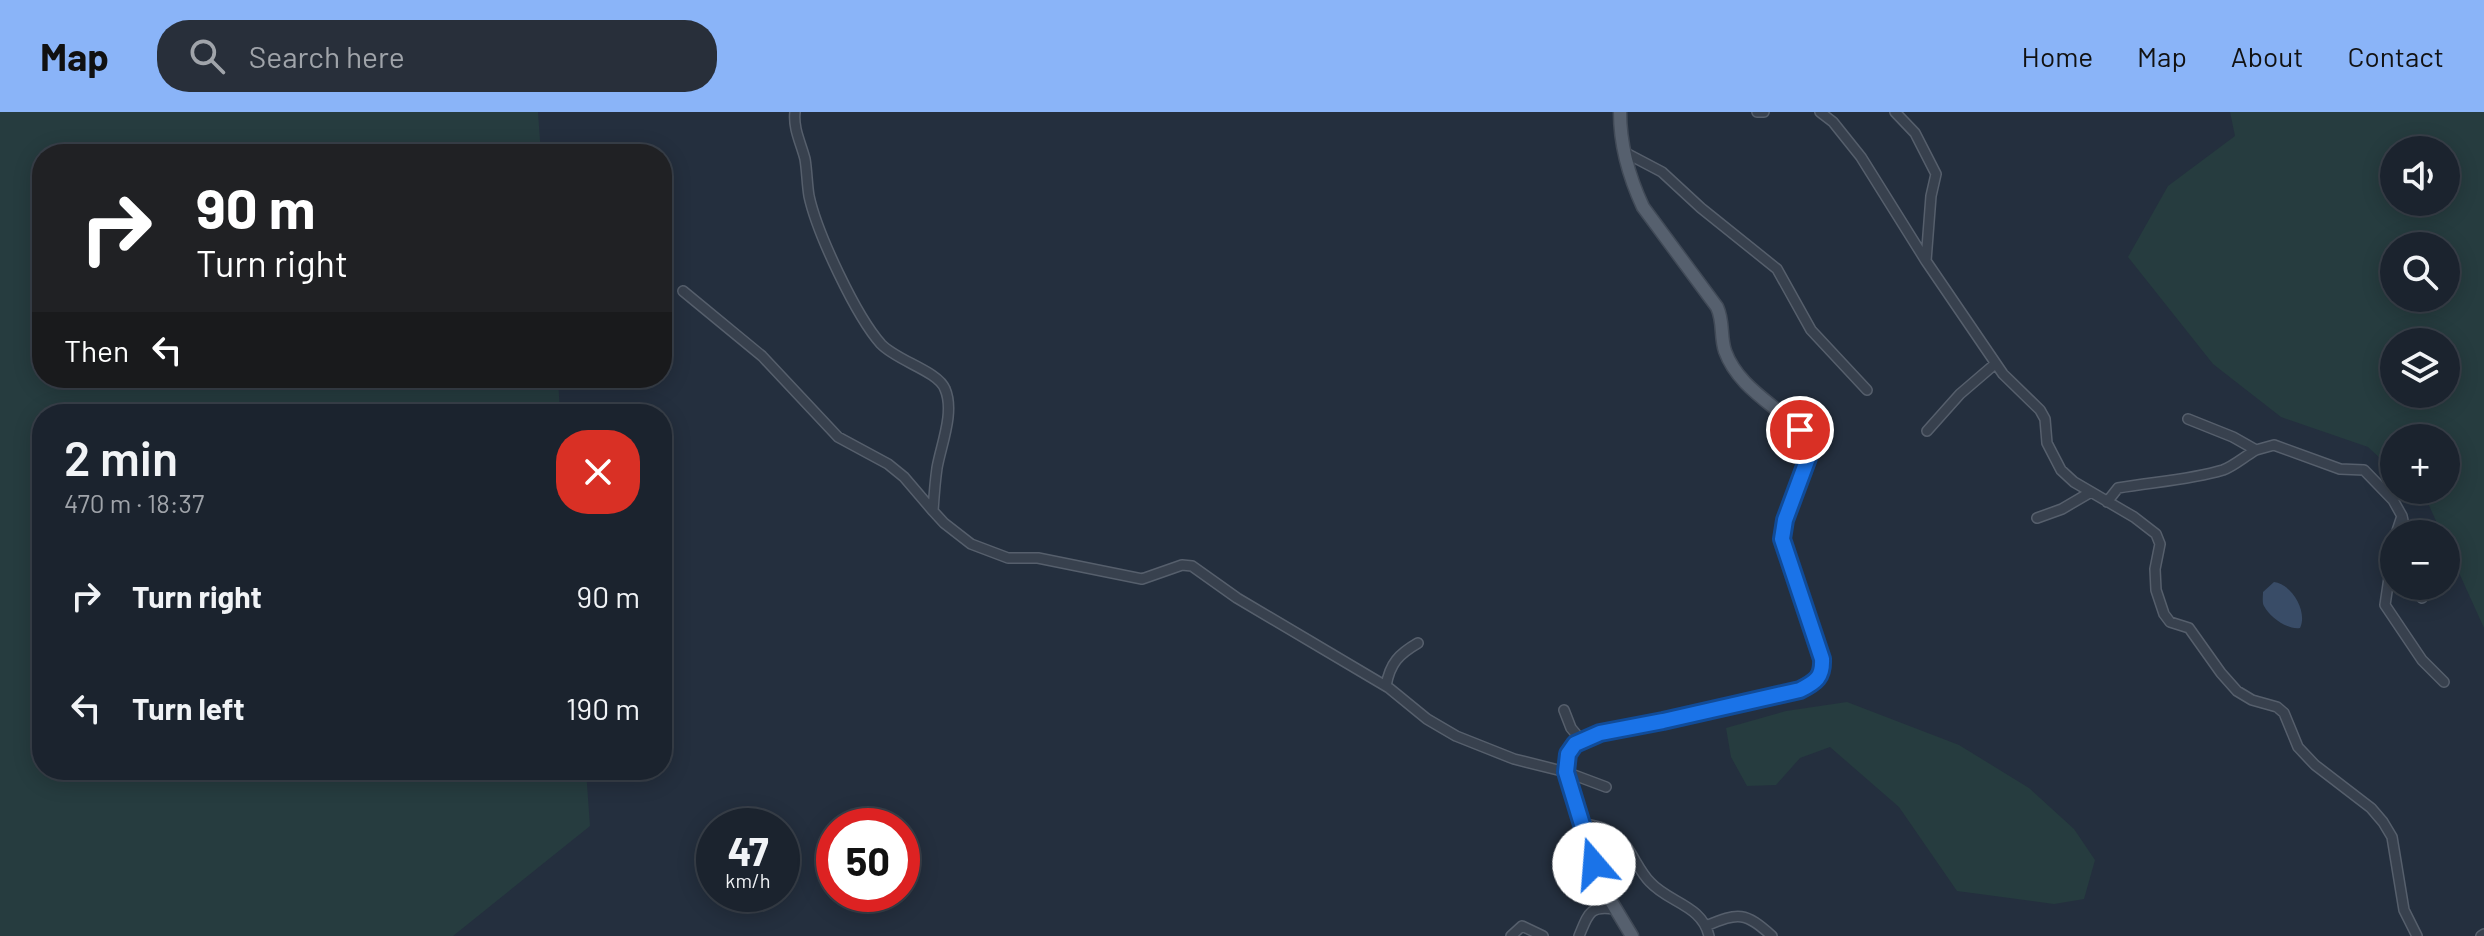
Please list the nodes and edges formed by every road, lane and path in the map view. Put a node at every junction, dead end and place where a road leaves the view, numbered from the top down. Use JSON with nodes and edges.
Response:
{"nodes":[{"id":1,"x":795,"y":112,"type":"edge"},
{"id":2,"x":1620,"y":112,"type":"edge"},
{"id":3,"x":1757,"y":112,"type":"edge"},
{"id":4,"x":1764,"y":112,"type":"edge"},
{"id":5,"x":1820,"y":112,"type":"edge"},
{"id":6,"x":1895,"y":112,"type":"edge"},
{"id":7,"x":1624,"y":152,"type":"junction"},
{"id":8,"x":1926,"y":261,"type":"junction"},
{"id":9,"x":683,"y":291,"type":"dead end"},
{"id":10,"x":1995,"y":364,"type":"junction"},
{"id":11,"x":1867,"y":390,"type":"dead end"},
{"id":12,"x":2188,"y":419,"type":"dead end"},
{"id":13,"x":1927,"y":431,"type":"dead end"},
{"id":14,"x":2256,"y":450,"type":"junction"},
{"id":15,"x":2091,"y":492,"type":"junction"},
{"id":16,"x":2107,"y":502,"type":"junction"},
{"id":17,"x":933,"y":511,"type":"junction"},
{"id":18,"x":2402,"y":516,"type":"junction"},
{"id":19,"x":2037,"y":518,"type":"dead end"},
{"id":20,"x":2401,"y":520,"type":"edge"},
{"id":21,"x":2403,"y":520,"type":"edge"},
{"id":22,"x":2386,"y":600,"type":"edge"},
{"id":23,"x":1418,"y":643,"type":"dead end"},
{"id":24,"x":2444,"y":682,"type":"dead end"},
{"id":25,"x":1386,"y":686,"type":"junction"},
{"id":26,"x":1564,"y":710,"type":"dead end"},
{"id":27,"x":1581,"y":740,"type":"junction"},
{"id":28,"x":1566,"y":772,"type":"junction"},
{"id":29,"x":1606,"y":787,"type":"dead end"},
{"id":30,"x":1581,"y":824,"type":"junction"},
{"id":31,"x":1614,"y":909,"type":"junction"},
{"id":32,"x":1708,"y":931,"type":"edge"},
{"id":33,"x":1511,"y":936,"type":"edge"},
{"id":34,"x":1543,"y":936,"type":"edge"},
{"id":35,"x":1579,"y":936,"type":"edge"},
{"id":36,"x":1632,"y":936,"type":"edge"},
{"id":37,"x":1772,"y":936,"type":"edge"},
{"id":38,"x":2417,"y":936,"type":"edge"}],
"edges":[{"from":1,"to":17,"type":"street"},
{"from":2,"to":7,"type":"main road"},
{"from":3,"to":4,"type":"street"},
{"from":5,"to":8,"type":"street"},
{"from":6,"to":8,"type":"street"},
{"from":7,"to":11,"type":"street"},
{"from":7,"to":27,"type":"main road"},
{"from":8,"to":10,"type":"street"},
{"from":9,"to":17,"type":"street"},
{"from":10,"to":13,"type":"street"},
{"from":10,"to":15,"type":"street"},
{"from":12,"to":14,"type":"street"},
{"from":14,"to":16,"type":"street"},
{"from":14,"to":18,"type":"street"},
{"from":15,"to":16,"type":"street"},
{"from":15,"to":19,"type":"street"},
{"from":16,"to":38,"type":"street"},
{"from":17,"to":25,"type":"street"},
{"from":18,"to":20,"type":"street"},
{"from":18,"to":21,"type":"street"},
{"from":22,"to":24,"type":"street"},
{"from":23,"to":25,"type":"street"},
{"from":25,"to":28,"type":"street"},
{"from":26,"to":27,"type":"street"},
{"from":27,"to":28,"type":"main road"},
{"from":28,"to":29,"type":"street"},
{"from":28,"to":30,"type":"main road"},
{"from":30,"to":31,"type":"main road"},
{"from":30,"to":32,"type":"street"},
{"from":31,"to":35,"type":"street"},
{"from":31,"to":36,"type":"main road"},
{"from":32,"to":37,"type":"street"},
{"from":33,"to":34,"type":"street"}]}
